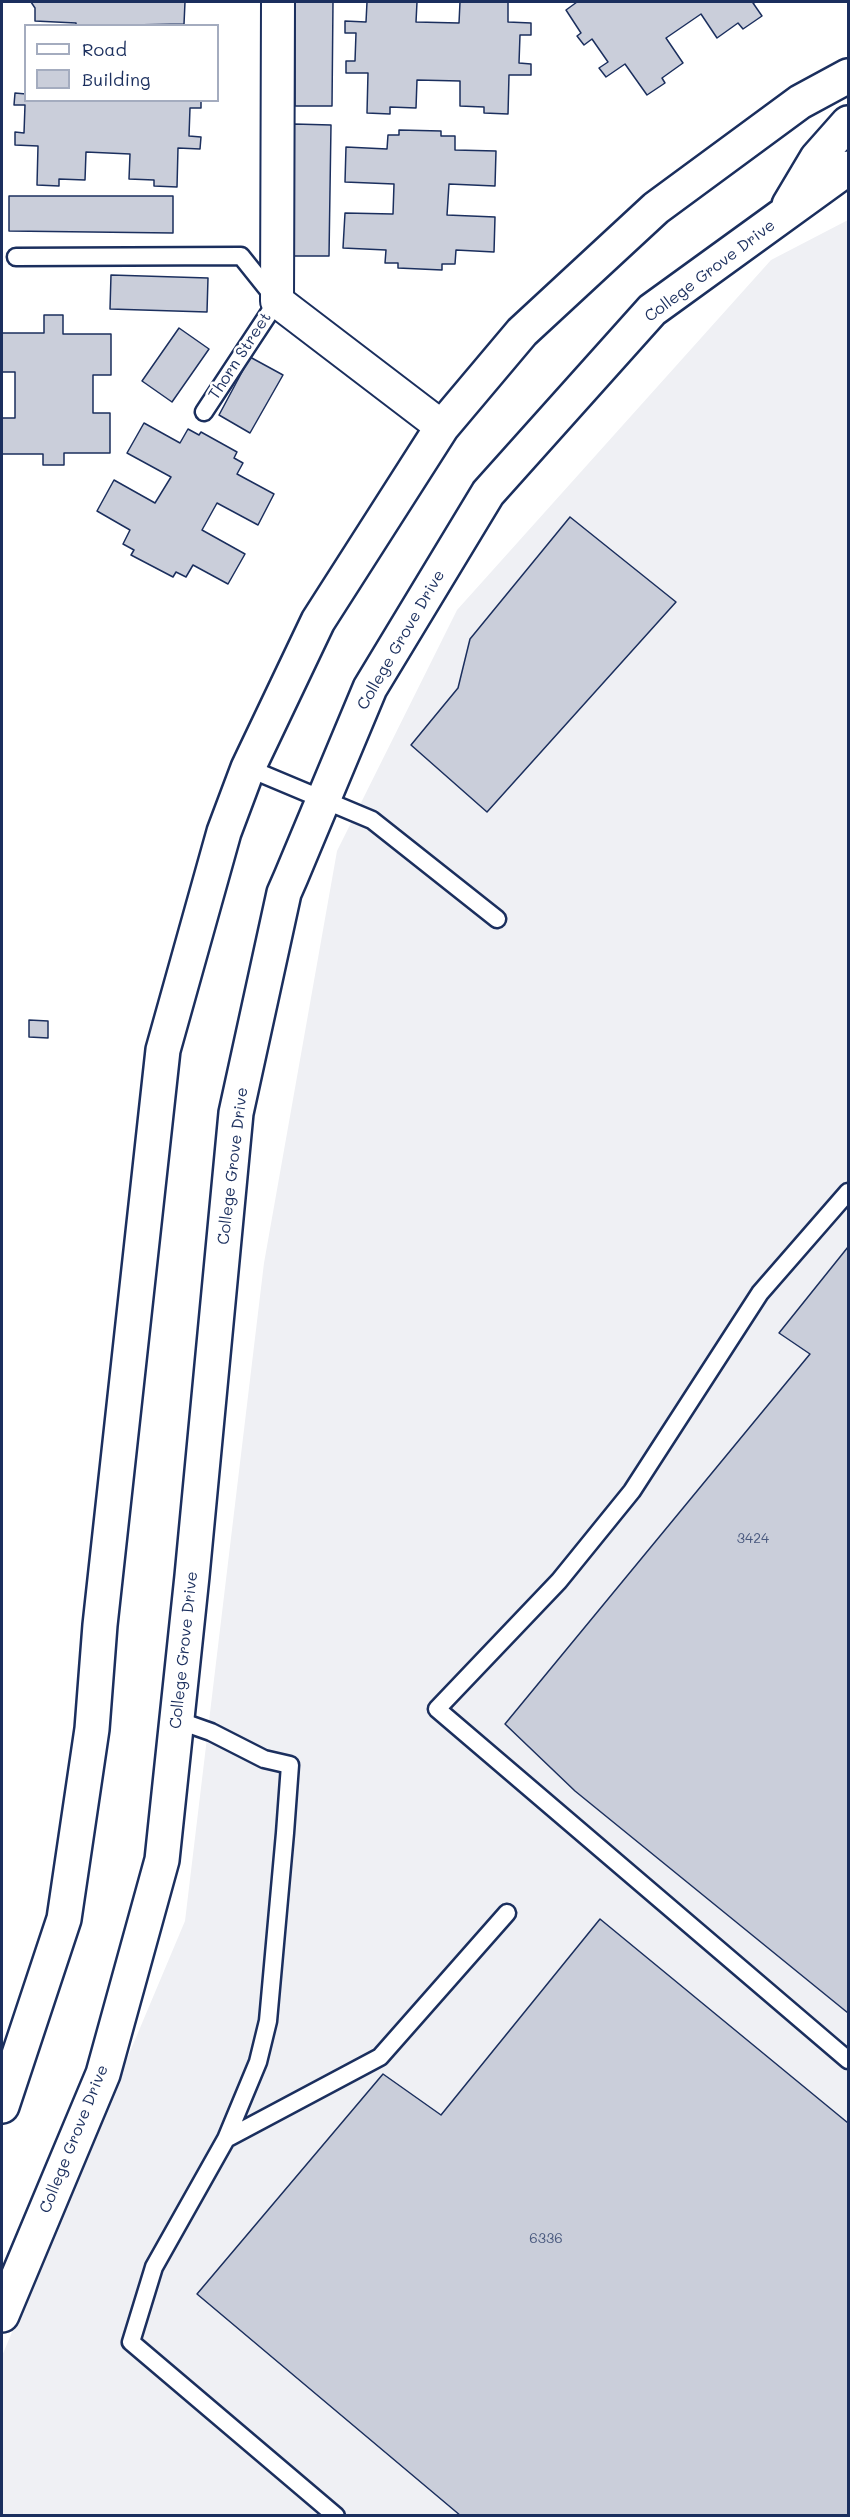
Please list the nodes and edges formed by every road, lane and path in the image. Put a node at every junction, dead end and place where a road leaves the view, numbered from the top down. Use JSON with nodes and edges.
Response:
{"nodes":[{"id":1,"x":278,"y":2,"type":"edge"},
{"id":2,"x":849,"y":76,"type":"edge"},
{"id":3,"x":849,"y":123,"type":"edge"},
{"id":4,"x":849,"y":168,"type":"edge"},
{"id":5,"x":784,"y":215,"type":"junction"},
{"id":6,"x":16,"y":257,"type":"dead end"},
{"id":7,"x":277,"y":301,"type":"junction"},
{"id":8,"x":204,"y":412,"type":"dead end"},
{"id":9,"x":442,"y":427,"type":"junction"},
{"id":10,"x":248,"y":768,"type":"junction"},
{"id":11,"x":321,"y":800,"type":"junction"},
{"id":12,"x":497,"y":920,"type":"dead end"},
{"id":13,"x":849,"y":1192,"type":"edge"},
{"id":14,"x":177,"y":1720,"type":"junction"},
{"id":15,"x":507,"y":1913,"type":"dead end"},
{"id":16,"x":849,"y":2060,"type":"edge"},
{"id":17,"x":2,"y":2106,"type":"edge"},
{"id":18,"x":226,"y":2139,"type":"junction"},
{"id":19,"x":2,"y":2315,"type":"edge"},
{"id":20,"x":336,"y":2516,"type":"edge"}],
"edges":[{"from":1,"to":7,"type":"street"},
{"from":2,"to":9,"type":"main road"},
{"from":3,"to":5,"type":"main road"},
{"from":4,"to":5,"type":"main road","name":"College Grove Drive"},
{"from":5,"to":11,"type":"main road","name":"College Grove Drive"},
{"from":6,"to":7,"type":"lane"},
{"from":7,"to":8,"type":"lane","name":"Thorn Street"},
{"from":7,"to":9,"type":"street"},
{"from":9,"to":10,"type":"main road"},
{"from":10,"to":11,"type":"lane"},
{"from":10,"to":17,"type":"main road"},
{"from":11,"to":12,"type":"lane"},
{"from":11,"to":14,"type":"main road","name":"College Grove Drive"},
{"from":13,"to":16,"type":"lane"},
{"from":14,"to":18,"type":"lane"},
{"from":14,"to":19,"type":"main road","name":"College Grove Drive"},
{"from":15,"to":18,"type":"lane"},
{"from":18,"to":20,"type":"lane"}]}
